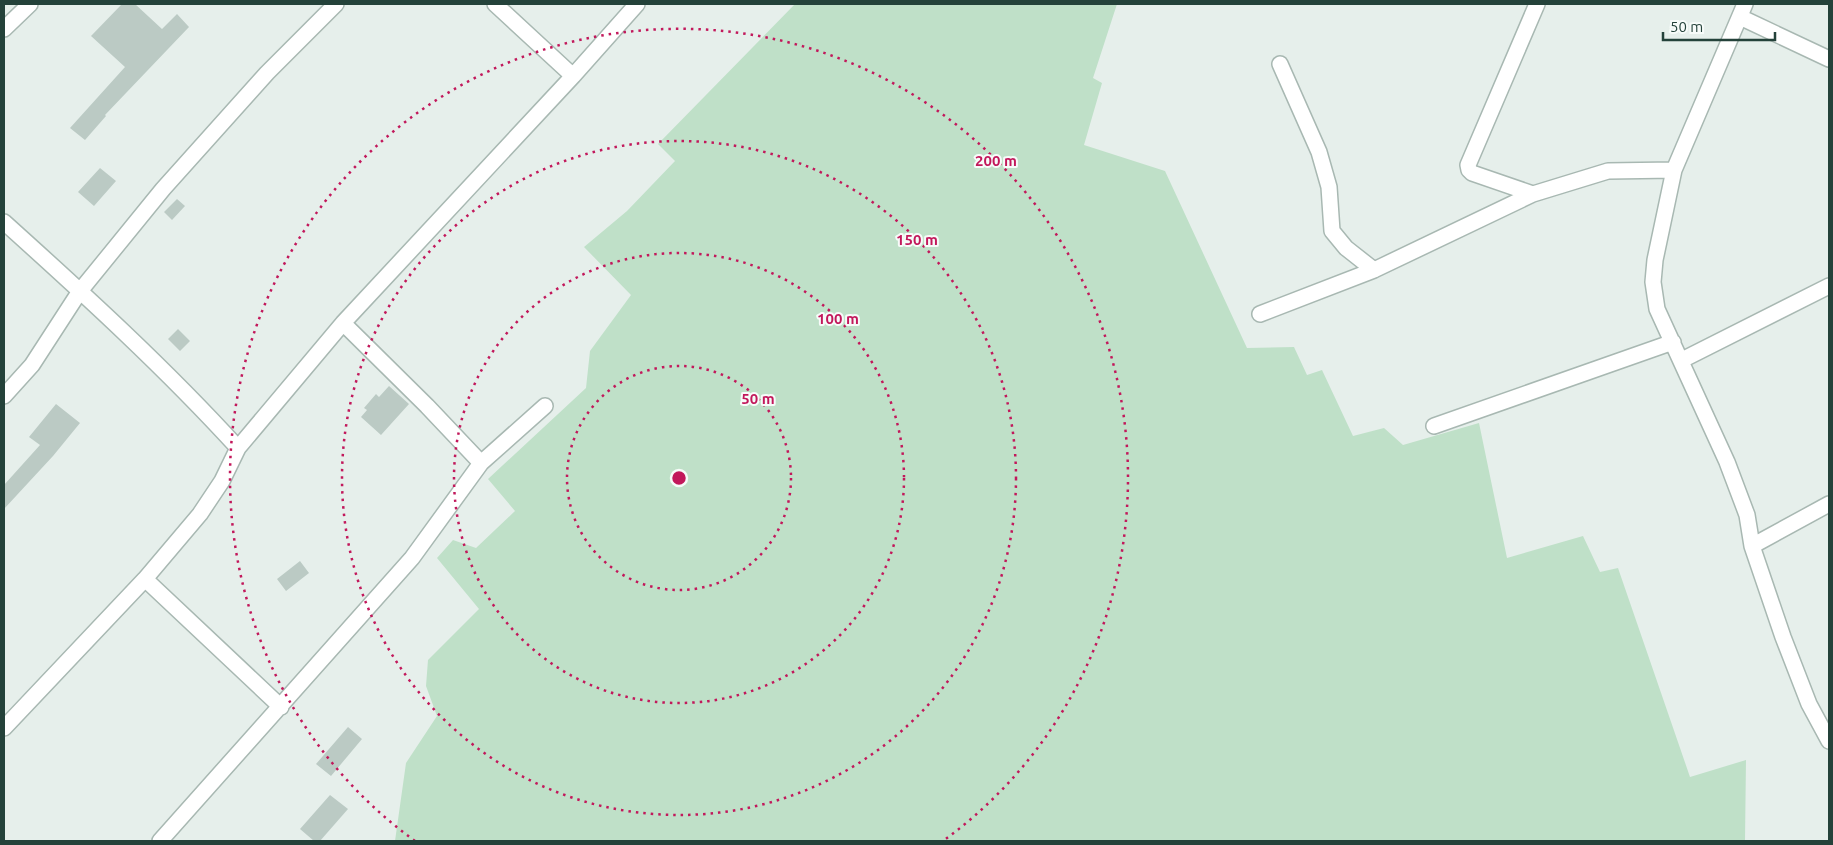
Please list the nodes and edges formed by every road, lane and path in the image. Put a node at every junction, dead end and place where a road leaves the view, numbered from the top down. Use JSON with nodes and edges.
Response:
{"nodes":[{"id":1,"x":30,"y":4,"type":"edge"},
{"id":2,"x":336,"y":4,"type":"edge"},
{"id":3,"x":495,"y":4,"type":"edge"},
{"id":4,"x":636,"y":4,"type":"edge"},
{"id":5,"x":1537,"y":4,"type":"edge"},
{"id":6,"x":1742,"y":10,"type":"edge"},
{"id":7,"x":4,"y":29,"type":"edge"},
{"id":8,"x":1829,"y":59,"type":"edge"},
{"id":9,"x":1280,"y":64,"type":"dead end"},
{"id":10,"x":573,"y":76,"type":"junction"},
{"id":11,"x":1674,"y":170,"type":"junction"},
{"id":12,"x":1533,"y":194,"type":"junction"},
{"id":13,"x":4,"y":222,"type":"edge"},
{"id":14,"x":1374,"y":270,"type":"junction"},
{"id":15,"x":1829,"y":286,"type":"edge"},
{"id":16,"x":80,"y":291,"type":"junction"},
{"id":17,"x":1260,"y":314,"type":"dead end"},
{"id":18,"x":342,"y":323,"type":"junction"},
{"id":19,"x":1672,"y":342,"type":"junction"},
{"id":20,"x":1682,"y":360,"type":"junction"},
{"id":21,"x":4,"y":396,"type":"edge"},
{"id":22,"x":545,"y":406,"type":"dead end"},
{"id":23,"x":1434,"y":426,"type":"dead end"},
{"id":24,"x":238,"y":448,"type":"junction"},
{"id":25,"x":480,"y":463,"type":"junction"},
{"id":26,"x":1829,"y":504,"type":"edge"},
{"id":27,"x":1752,"y":546,"type":"junction"},
{"id":28,"x":145,"y":579,"type":"junction"},
{"id":29,"x":281,"y":706,"type":"junction"},
{"id":30,"x":4,"y":728,"type":"edge"},
{"id":31,"x":1829,"y":741,"type":"edge"},
{"id":32,"x":160,"y":841,"type":"edge"}],
"edges":[{"from":1,"to":7,"type":"street"},
{"from":2,"to":16,"type":"street"},
{"from":3,"to":10,"type":"street"},
{"from":4,"to":10,"type":"street"},
{"from":5,"to":12,"type":"street"},
{"from":6,"to":8,"type":"street"},
{"from":6,"to":11,"type":"street"},
{"from":9,"to":14,"type":"street"},
{"from":10,"to":18,"type":"street"},
{"from":11,"to":12,"type":"street"},
{"from":11,"to":19,"type":"street"},
{"from":12,"to":14,"type":"street"},
{"from":13,"to":16,"type":"street"},
{"from":14,"to":17,"type":"street"},
{"from":15,"to":20,"type":"street"},
{"from":16,"to":21,"type":"street"},
{"from":16,"to":24,"type":"street"},
{"from":18,"to":24,"type":"street"},
{"from":18,"to":25,"type":"street"},
{"from":19,"to":20,"type":"street"},
{"from":19,"to":23,"type":"street"},
{"from":20,"to":27,"type":"street"},
{"from":22,"to":25,"type":"street"},
{"from":24,"to":28,"type":"street"},
{"from":25,"to":29,"type":"street"},
{"from":26,"to":27,"type":"street"},
{"from":27,"to":31,"type":"street"},
{"from":28,"to":29,"type":"street"},
{"from":28,"to":30,"type":"street"},
{"from":29,"to":32,"type":"street"}]}
